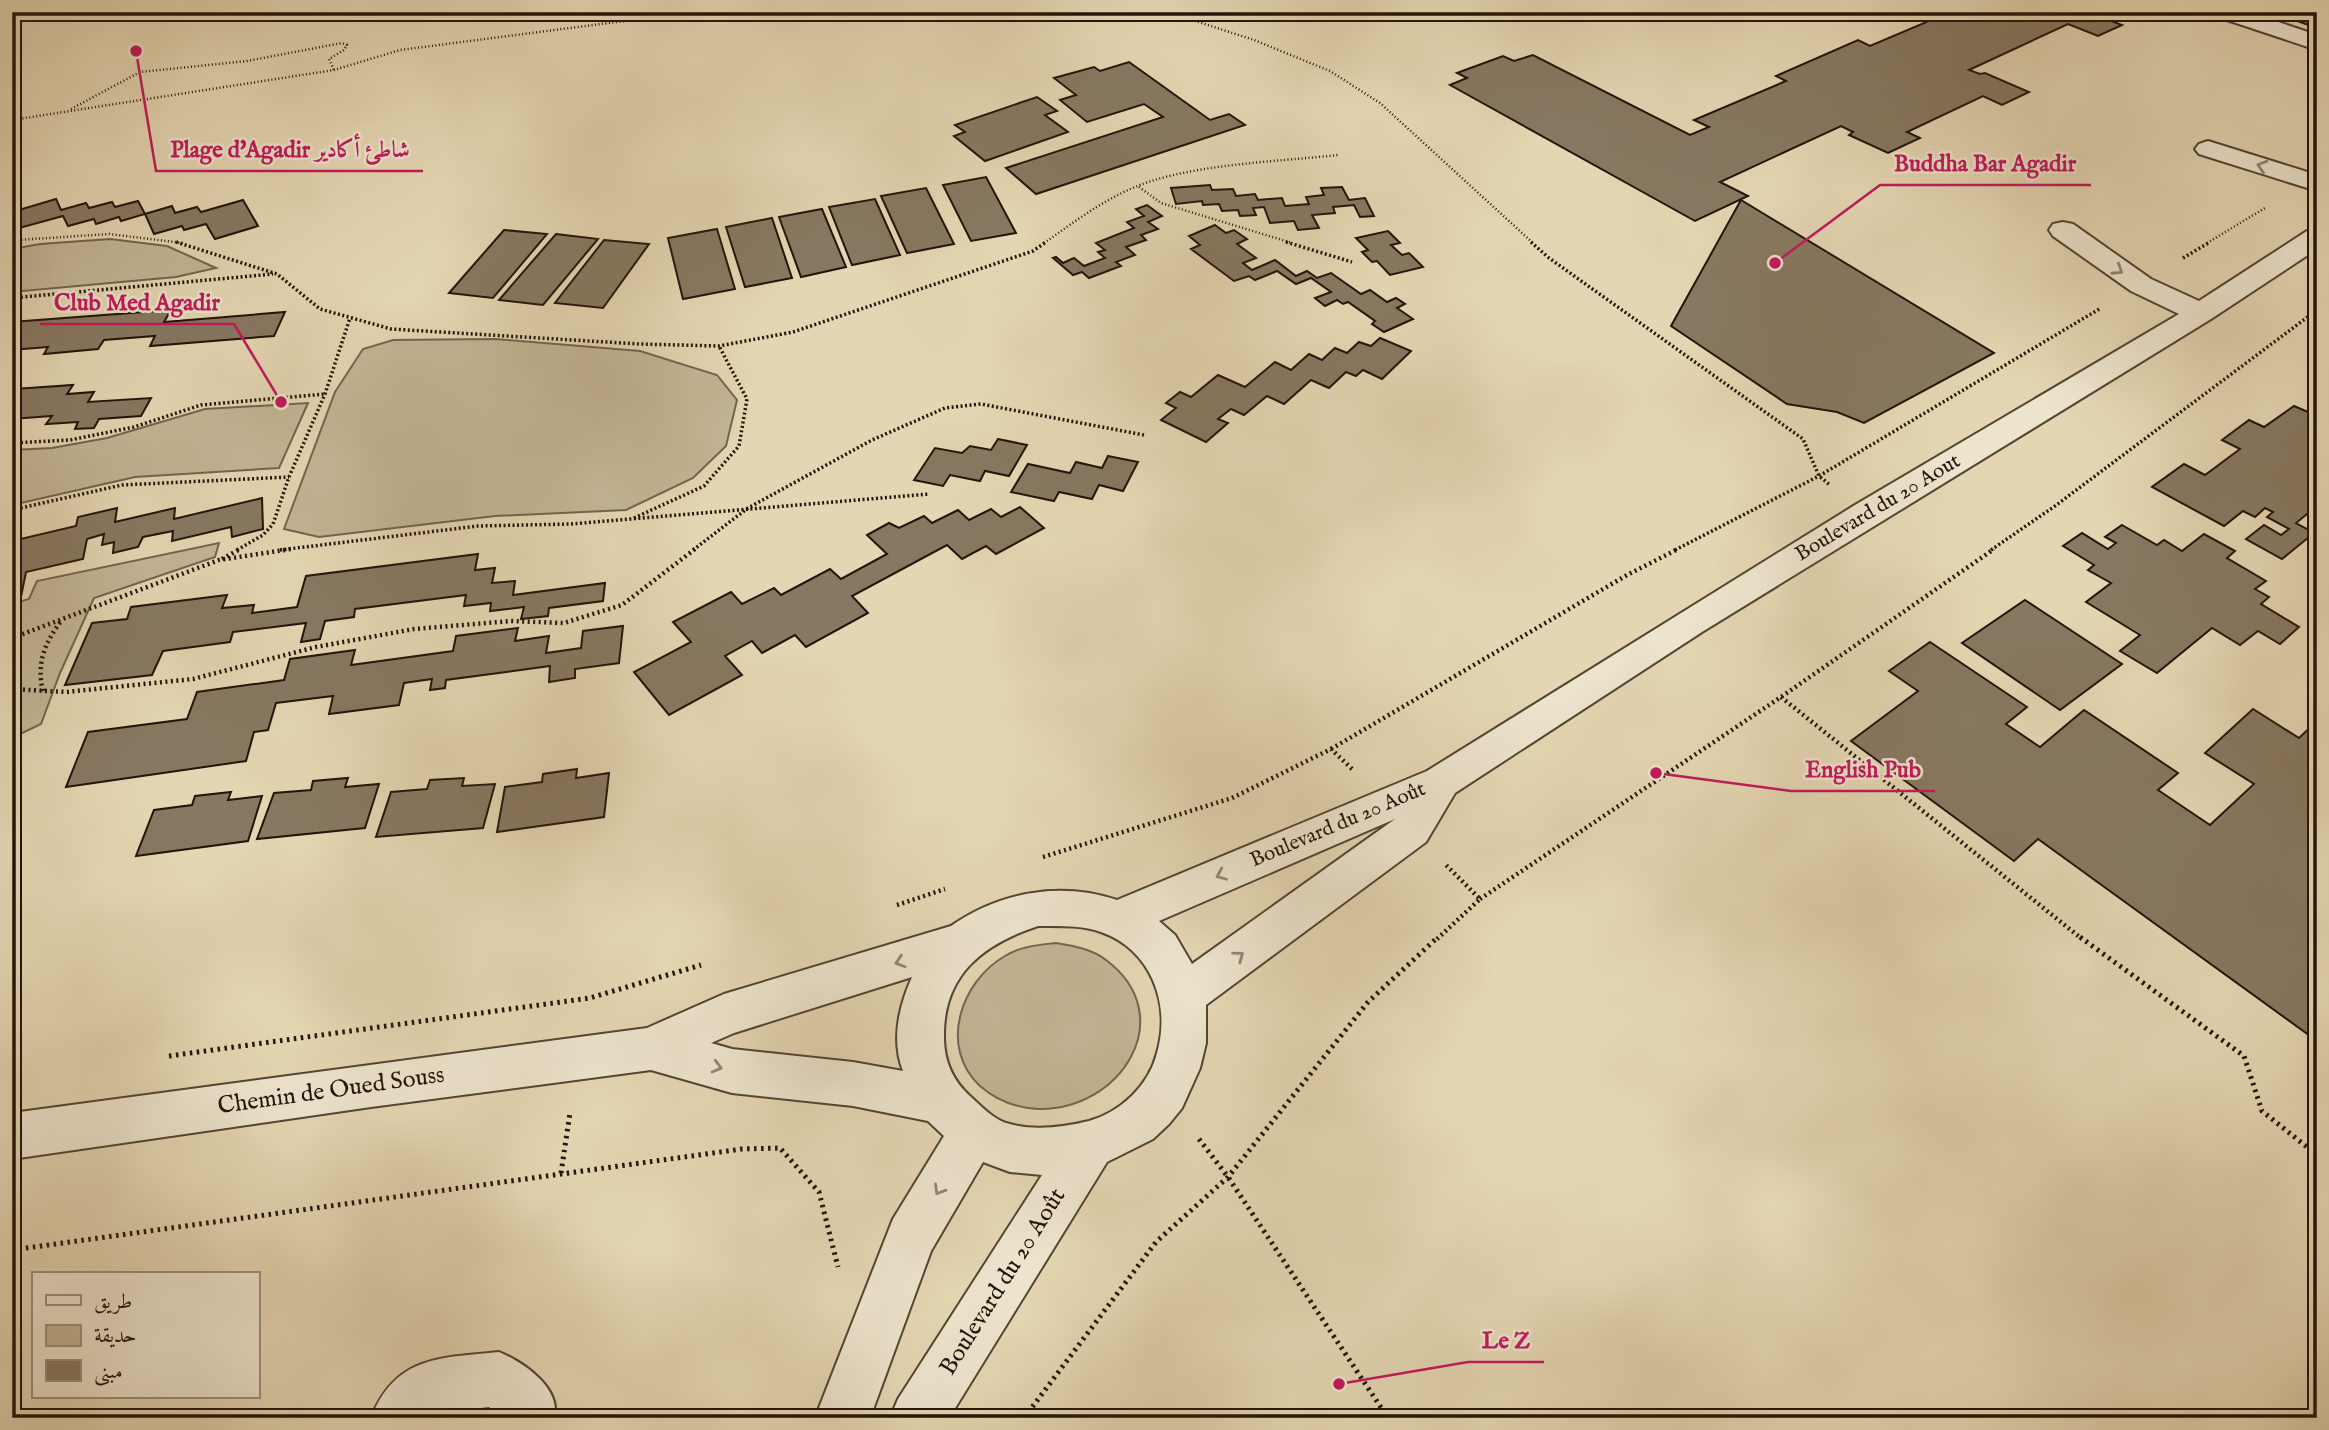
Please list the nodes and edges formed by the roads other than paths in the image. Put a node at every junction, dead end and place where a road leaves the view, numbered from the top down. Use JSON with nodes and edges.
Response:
{"nodes":[{"id":1,"x":2226,"y":12,"type":"edge"},
{"id":2,"x":2317,"y":43,"type":"edge"},
{"id":3,"x":2208,"y":149,"type":"dead end"},
{"id":4,"x":2314,"y":181,"type":"edge"},
{"id":5,"x":2063,"y":230,"type":"dead end"},
{"id":6,"x":2317,"y":237,"type":"edge"},
{"id":7,"x":2201,"y":313,"type":"junction"},
{"id":8,"x":1441,"y":782,"type":"joint"},
{"id":9,"x":1399,"y":818,"type":"junction"},
{"id":10,"x":1117,"y":919,"type":"junction"},
{"id":11,"x":965,"y":941,"type":"junction"},
{"id":12,"x":1184,"y":996,"type":"junction"},
{"id":13,"x":651,"y":1049,"type":"junction"},
{"id":14,"x":957,"y":1116,"type":"junction"},
{"id":15,"x":12,"y":1136,"type":"edge"},
{"id":16,"x":1089,"y":1146,"type":"junction"},
{"id":17,"x":398,"y":1418,"type":"edge"},
{"id":18,"x":526,"y":1418,"type":"edge"},
{"id":19,"x":842,"y":1418,"type":"edge"},
{"id":20,"x":917,"y":1418,"type":"edge"}],
"edges":[{"from":1,"to":2,"type":"street"},
{"from":4,"to":3,"type":"street","one_way":true},
{"from":5,"to":7,"type":"street","one_way":true},
{"from":6,"to":7,"type":"street","name":"Boulevard du 20 Aout"},
{"from":7,"to":8,"type":"street","name":"Boulevard du 20 Aout"},
{"from":8,"to":9,"type":"street","name":"Boulevard du 20 Août"},
{"from":9,"to":10,"type":"street","name":"Boulevard du 20 Août","one_way":true},
{"from":12,"to":9,"type":"street","name":"Boulevard du 20 Août","one_way":true},
{"from":10,"to":11,"type":"street"},
{"from":10,"to":12,"type":"street"},
{"from":11,"to":13,"type":"street","name":"Chemin de Oued Souss","one_way":true},
{"from":11,"to":14,"type":"street"},
{"from":12,"to":16,"type":"street","name":"Chemin de Oued Souss"},
{"from":13,"to":14,"type":"street","name":"Chemin de Oued Souss","one_way":true},
{"from":13,"to":15,"type":"street","name":"Chemin de Oued Souss"},
{"from":14,"to":16,"type":"street","name":"Chemin de Oued Souss"},
{"from":14,"to":19,"type":"street","one_way":true},
{"from":16,"to":20,"type":"street","name":"Boulevard du 20 Août"},
{"from":17,"to":18,"type":"street"}]}
